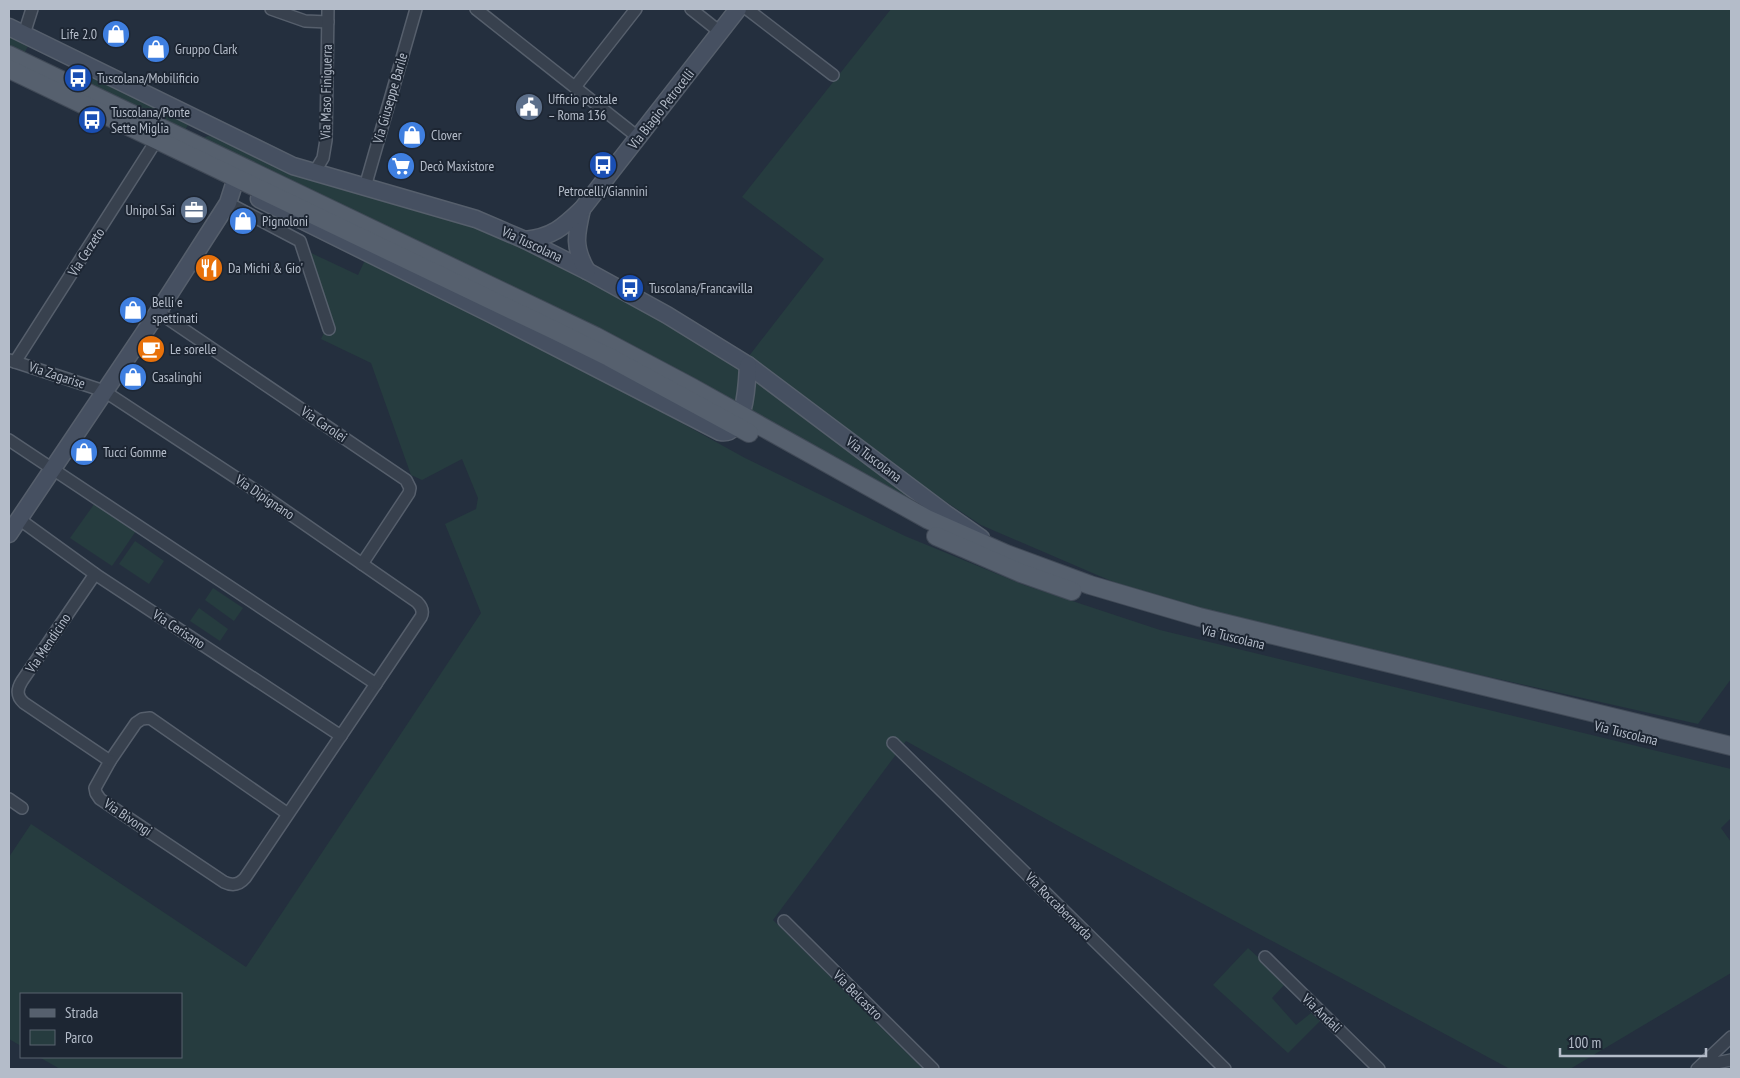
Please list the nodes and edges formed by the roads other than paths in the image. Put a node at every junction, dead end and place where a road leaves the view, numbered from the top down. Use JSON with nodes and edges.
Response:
{"nodes":[{"id":1,"x":32,"y":9,"type":"edge"},
{"id":2,"x":271,"y":9,"type":"edge"},
{"id":3,"x":328,"y":9,"type":"edge"},
{"id":4,"x":416,"y":9,"type":"edge"},
{"id":5,"x":476,"y":9,"type":"edge"},
{"id":6,"x":636,"y":9,"type":"edge"},
{"id":7,"x":691,"y":9,"type":"edge"},
{"id":8,"x":738,"y":9,"type":"edge"},
{"id":9,"x":747,"y":9,"type":"edge"},
{"id":10,"x":328,"y":22,"type":"junction"},
{"id":11,"x":9,"y":27,"type":"edge"},
{"id":12,"x":720,"y":32,"type":"junction"},
{"id":13,"x":24,"y":34,"type":"junction"},
{"id":14,"x":9,"y":55,"type":"edge"},
{"id":15,"x":9,"y":69,"type":"edge"},
{"id":16,"x":834,"y":75,"type":"dead end"},
{"id":17,"x":575,"y":87,"type":"junction"},
{"id":18,"x":215,"y":128,"type":"junction"},
{"id":19,"x":639,"y":138,"type":"junction"},
{"id":20,"x":156,"y":141,"type":"junction"},
{"id":21,"x":193,"y":150,"type":"junction"},
{"id":22,"x":314,"y":173,"type":"junction"},
{"id":23,"x":236,"y":178,"type":"junction"},
{"id":24,"x":365,"y":187,"type":"junction"},
{"id":25,"x":259,"y":199,"type":"junction"},
{"id":26,"x":228,"y":203,"type":"junction"},
{"id":27,"x":582,"y":209,"type":"junction"},
{"id":28,"x":314,"y":215,"type":"junction"},
{"id":29,"x":525,"y":240,"type":"junction"},
{"id":30,"x":429,"y":270,"type":"junction"},
{"id":31,"x":587,"y":271,"type":"junction"},
{"id":32,"x":158,"y":312,"type":"junction"},
{"id":33,"x":489,"y":313,"type":"junction"},
{"id":34,"x":329,"y":329,"type":"dead end"},
{"id":35,"x":12,"y":361,"type":"edge"},
{"id":36,"x":748,"y":365,"type":"junction"},
{"id":37,"x":104,"y":391,"type":"junction"},
{"id":38,"x":738,"y":420,"type":"junction"},
{"id":39,"x":9,"y":440,"type":"edge"},
{"id":40,"x":53,"y":470,"type":"junction"},
{"id":41,"x":12,"y":526,"type":"edge"},
{"id":42,"x":1006,"y":554,"type":"junction"},
{"id":43,"x":362,"y":564,"type":"junction"},
{"id":44,"x":95,"y":574,"type":"junction"},
{"id":45,"x":422,"y":608,"type":"joint"},
{"id":46,"x":376,"y":684,"type":"junction"},
{"id":47,"x":341,"y":736,"type":"junction"},
{"id":48,"x":894,"y":743,"type":"dead end"},
{"id":49,"x":1731,"y":746,"type":"edge"},
{"id":50,"x":1731,"y":758,"type":"edge"},
{"id":51,"x":110,"y":761,"type":"junction"},
{"id":52,"x":9,"y":799,"type":"edge"},
{"id":53,"x":22,"y":808,"type":"dead end"},
{"id":54,"x":288,"y":814,"type":"junction"},
{"id":55,"x":784,"y":921,"type":"dead end"},
{"id":56,"x":1265,"y":957,"type":"dead end"},
{"id":57,"x":1731,"y":1037,"type":"edge"},
{"id":58,"x":1731,"y":1060,"type":"edge"},
{"id":59,"x":1699,"y":1068,"type":"edge"},
{"id":60,"x":933,"y":1069,"type":"edge"},
{"id":61,"x":1225,"y":1069,"type":"edge"},
{"id":62,"x":1379,"y":1069,"type":"edge"}],
"edges":[{"from":1,"to":13,"type":"street"},
{"from":2,"to":10,"type":"street"},
{"from":3,"to":10,"type":"street","name":"Via Maso Finiguerra"},
{"from":4,"to":24,"type":"street","name":"Via Giuseppe Barile"},
{"from":5,"to":17,"type":"street"},
{"from":6,"to":17,"type":"street"},
{"from":7,"to":12,"type":"street"},
{"from":8,"to":12,"type":"street","name":"Via Biagio Petrocelli"},
{"from":9,"to":16,"type":"street"},
{"from":10,"to":22,"type":"street","name":"Via Maso Finiguerra"},
{"from":11,"to":13,"type":"street","name":"Via Tuscolana"},
{"from":12,"to":19,"type":"street","name":"Via Biagio Petrocelli"},
{"from":13,"to":18,"type":"street","name":"Via Tuscolana"},
{"from":14,"to":21,"type":"main road","name":"Via Tuscolana"},
{"from":15,"to":20,"type":"main road","name":"Via Tuscolana"},
{"from":17,"to":19,"type":"street"},
{"from":18,"to":21,"type":"street"},
{"from":18,"to":22,"type":"street","name":"Via Tuscolana"},
{"from":19,"to":27,"type":"street","name":"Via Biagio Petrocelli"},
{"from":20,"to":21,"type":"main road","name":"Via Tuscolana"},
{"from":20,"to":35,"type":"street","name":"Via Cerzeto"},
{"from":21,"to":23,"type":"main road","name":"Via Tuscolana"},
{"from":21,"to":38,"type":"main road","name":"Via Tuscolana"},
{"from":22,"to":24,"type":"street","name":"Via Tuscolana"},
{"from":23,"to":26,"type":"street"},
{"from":23,"to":28,"type":"main road","name":"Via Tuscolana"},
{"from":24,"to":29,"type":"street","name":"Via Tuscolana"},
{"from":25,"to":26,"type":"street"},
{"from":25,"to":28,"type":"street"},
{"from":25,"to":33,"type":"street"},
{"from":26,"to":32,"type":"street"},
{"from":26,"to":34,"type":"street"},
{"from":27,"to":29,"type":"street","name":"Via Biagio Petrocelli"},
{"from":27,"to":31,"type":"street","name":"Via Biagio Petrocelli"},
{"from":28,"to":30,"type":"main road","name":"Via Tuscolana"},
{"from":29,"to":31,"type":"street","name":"Via Tuscolana"},
{"from":30,"to":33,"type":"street"},
{"from":30,"to":38,"type":"main road","name":"Via Tuscolana"},
{"from":31,"to":36,"type":"street","name":"Via Tuscolana"},
{"from":32,"to":37,"type":"street"},
{"from":32,"to":43,"type":"street","name":"Via Carolei"},
{"from":33,"to":38,"type":"street"},
{"from":35,"to":37,"type":"street","name":"Via Zagarise"},
{"from":36,"to":38,"type":"street"},
{"from":36,"to":42,"type":"street","name":"Via Tuscolana"},
{"from":37,"to":40,"type":"street"},
{"from":37,"to":43,"type":"street","name":"Via Dipignano"},
{"from":38,"to":42,"type":"main road","name":"Via Tuscolana"},
{"from":38,"to":50,"type":"main road","name":"Via Tuscolana"},
{"from":39,"to":40,"type":"street"},
{"from":40,"to":41,"type":"street"},
{"from":40,"to":46,"type":"street"},
{"from":41,"to":44,"type":"street","name":"Via Cerisano"},
{"from":42,"to":49,"type":"main road","name":"Via Tuscolana"},
{"from":43,"to":45,"type":"street","name":"Via Dipignano"},
{"from":44,"to":47,"type":"street","name":"Via Cerisano"},
{"from":44,"to":51,"type":"street","name":"Via Mendicino"},
{"from":45,"to":46,"type":"street","name":"Via Bivongi"},
{"from":46,"to":47,"type":"street","name":"Via Bivongi"},
{"from":47,"to":54,"type":"street","name":"Via Bivongi"},
{"from":48,"to":61,"type":"street","name":"Via Roccabernarda"},
{"from":51,"to":54,"type":"street","name":"Via Bivongi"},
{"from":51,"to":54,"type":"street","name":"Via Bivongi"},
{"from":52,"to":53,"type":"street"},
{"from":55,"to":60,"type":"street","name":"Via Belcastro"},
{"from":56,"to":62,"type":"street","name":"Via Andali"},
{"from":57,"to":59,"type":"street"},
{"from":58,"to":59,"type":"street"}]}
